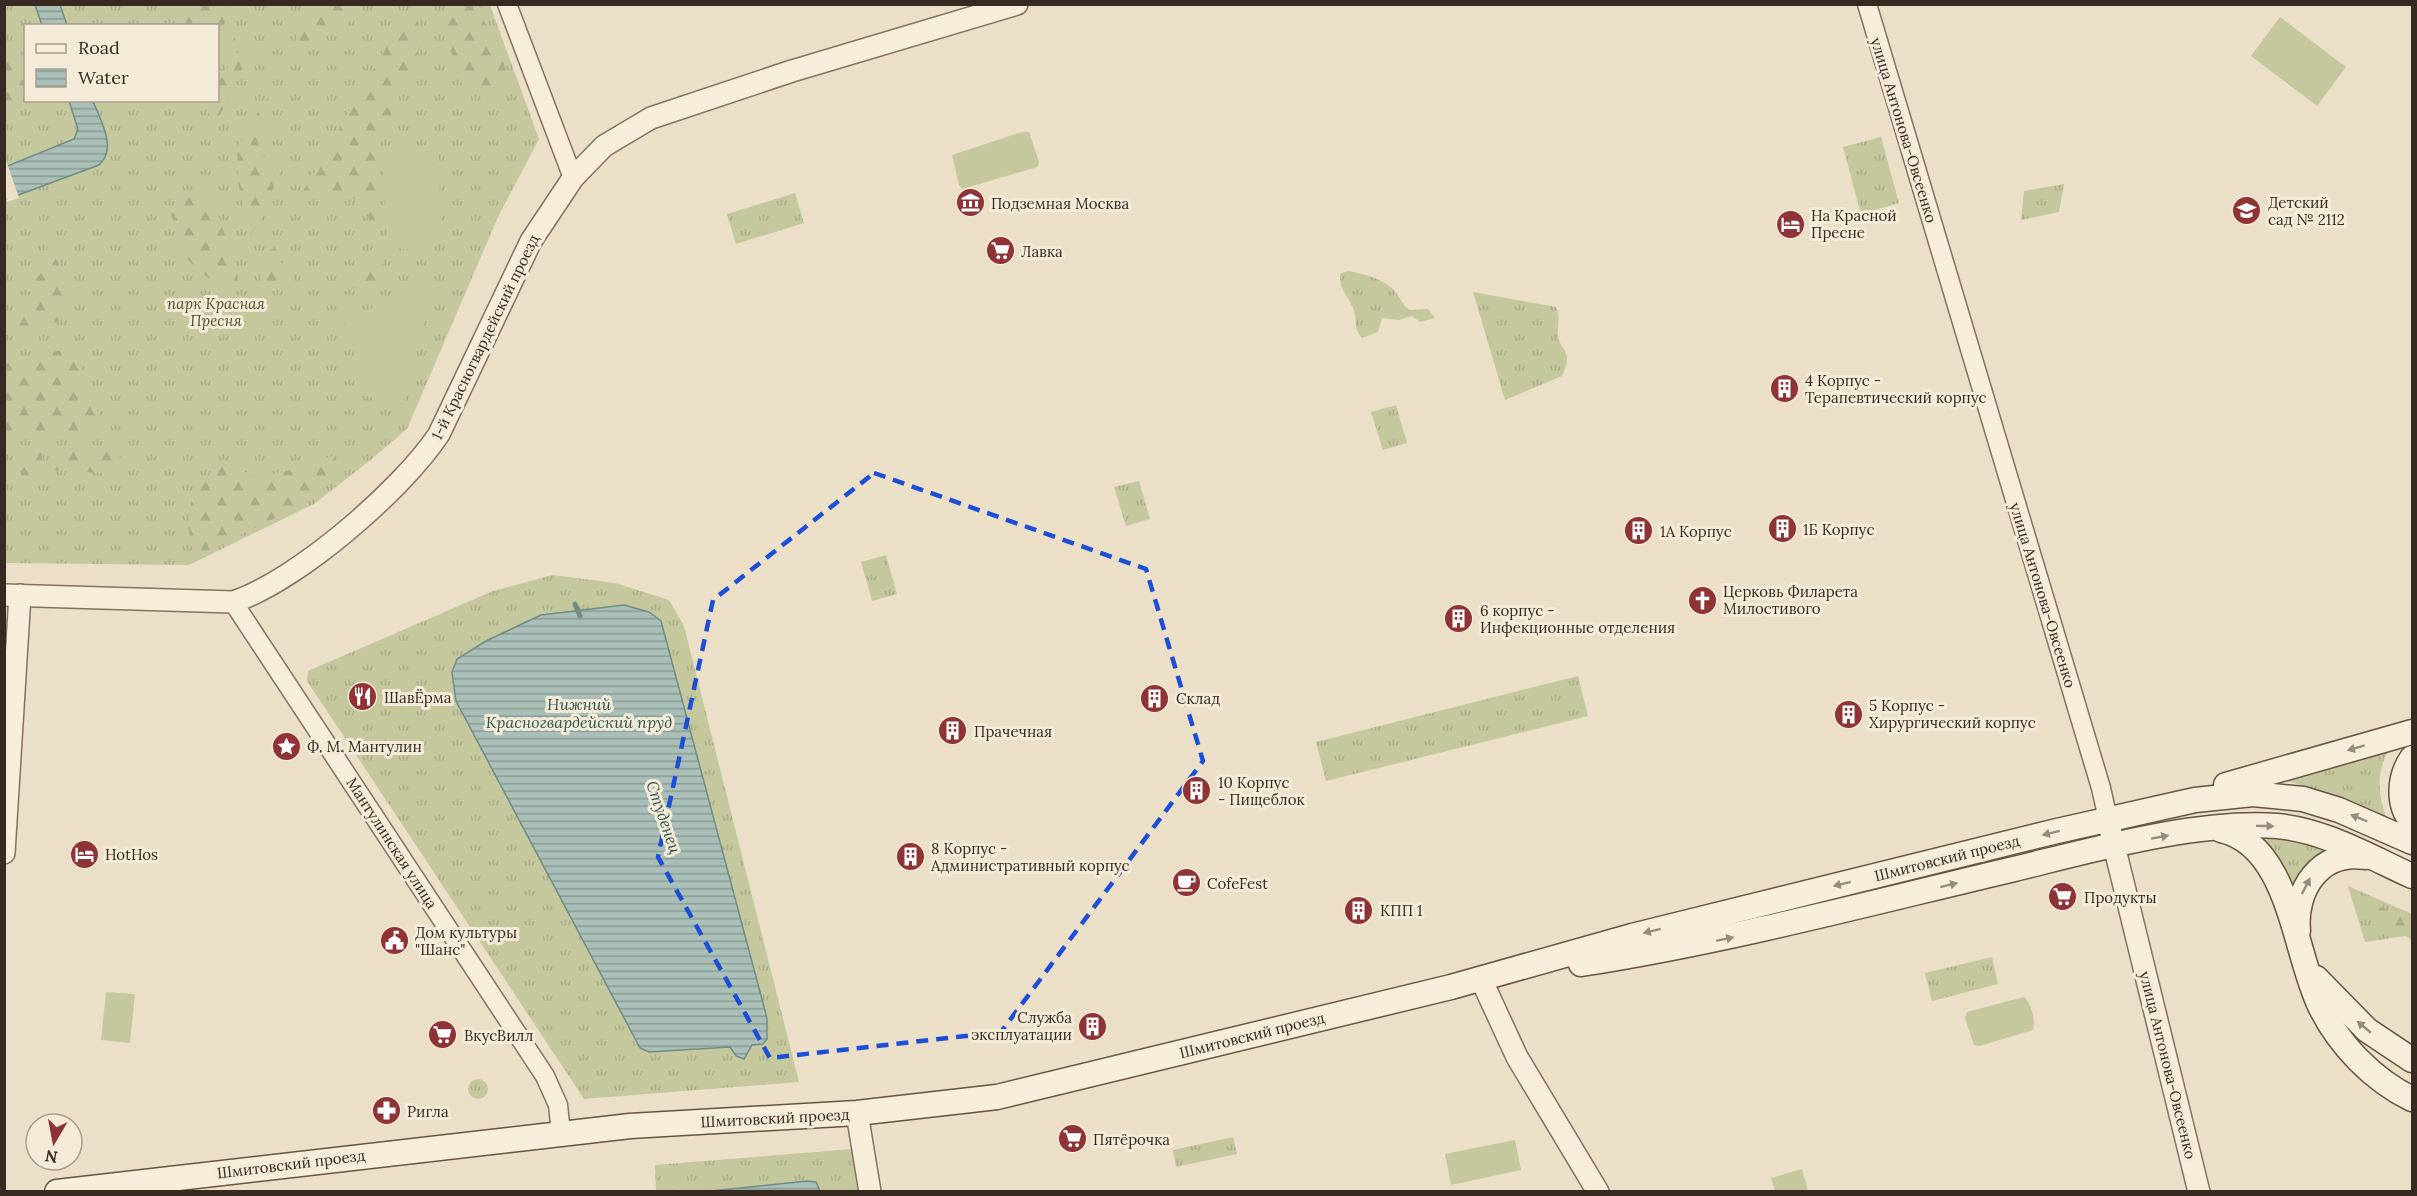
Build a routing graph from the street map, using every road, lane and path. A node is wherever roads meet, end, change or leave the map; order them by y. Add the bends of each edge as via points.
1 (507, 4) edge
2 (1017, 4) edge
3 (1867, 4) edge
4 (573, 178) junction
5 (12, 595) edge
6 (233, 602) junction
7 (2412, 732) edge
8 (2412, 758) edge
9 (2108, 819) junction
10 (2412, 822) edge
11 (2207, 829) junction
12 (2412, 842) edge
13 (2114, 845) junction
14 (4, 853) edge
15 (2372, 858) junction
16 (2412, 876) edge
17 (2301, 949) junction
18 (1481, 979) junction
19 (2412, 1060) edge
20 (2412, 1099) edge
21 (857, 1113) junction
22 (561, 1133) junction
23 (57, 1191) edge
24 (870, 1191) edge
25 (1598, 1191) edge
26 (2199, 1191) edge

1 - 4 street
2 - 4 street, 1-й Красногвардейский проезд via 651,118 604,146
3 - 9 street, улица Антонова-Овсеенко
4 - 6 street, 1-й Красногвардейский проезд via 531,241 439,434 423,458 403,481 282,579
5 - 6 street
5 - 14 street
6 - 22 street, Мантулинская улица via 545,1076 558,1105
7 -> 9 main road
8 - 10 main road via 2401,790 2404,809
12 -> 9 main road, Шмитовский проезд via 2325,805 2279,795 2220,796
9 - 13 street, улица Антонова-Овсеенко
9 -> 18 main road, Шмитовский проезд via 1632,936
13 -> 11 main road, Шмитовский проезд
11 -> 15 main road, Шмитовский проезд via 2286,827
11 - 17 main road via 2237,834 2259,852 2274,875
18 -> 13 main road, Шмитовский проезд via 1729,938
13 - 26 street, улица Антонова-Овсеенко
15 - 16 main road, Шмитовский проезд
17 -> 15 main road via 2297,925 2307,881 2323,865 2341,858
19 -> 17 main road via 2347,1012 2315,977
17 - 20 main road via 2320,1005 2336,1032 2374,1074
18 - 21 main road, Шмитовский проезд via 997,1097
18 - 25 street via 1517,1057
21 - 22 main road, Шмитовский проезд
21 - 24 street
22 - 23 main road, Шмитовский проезд

